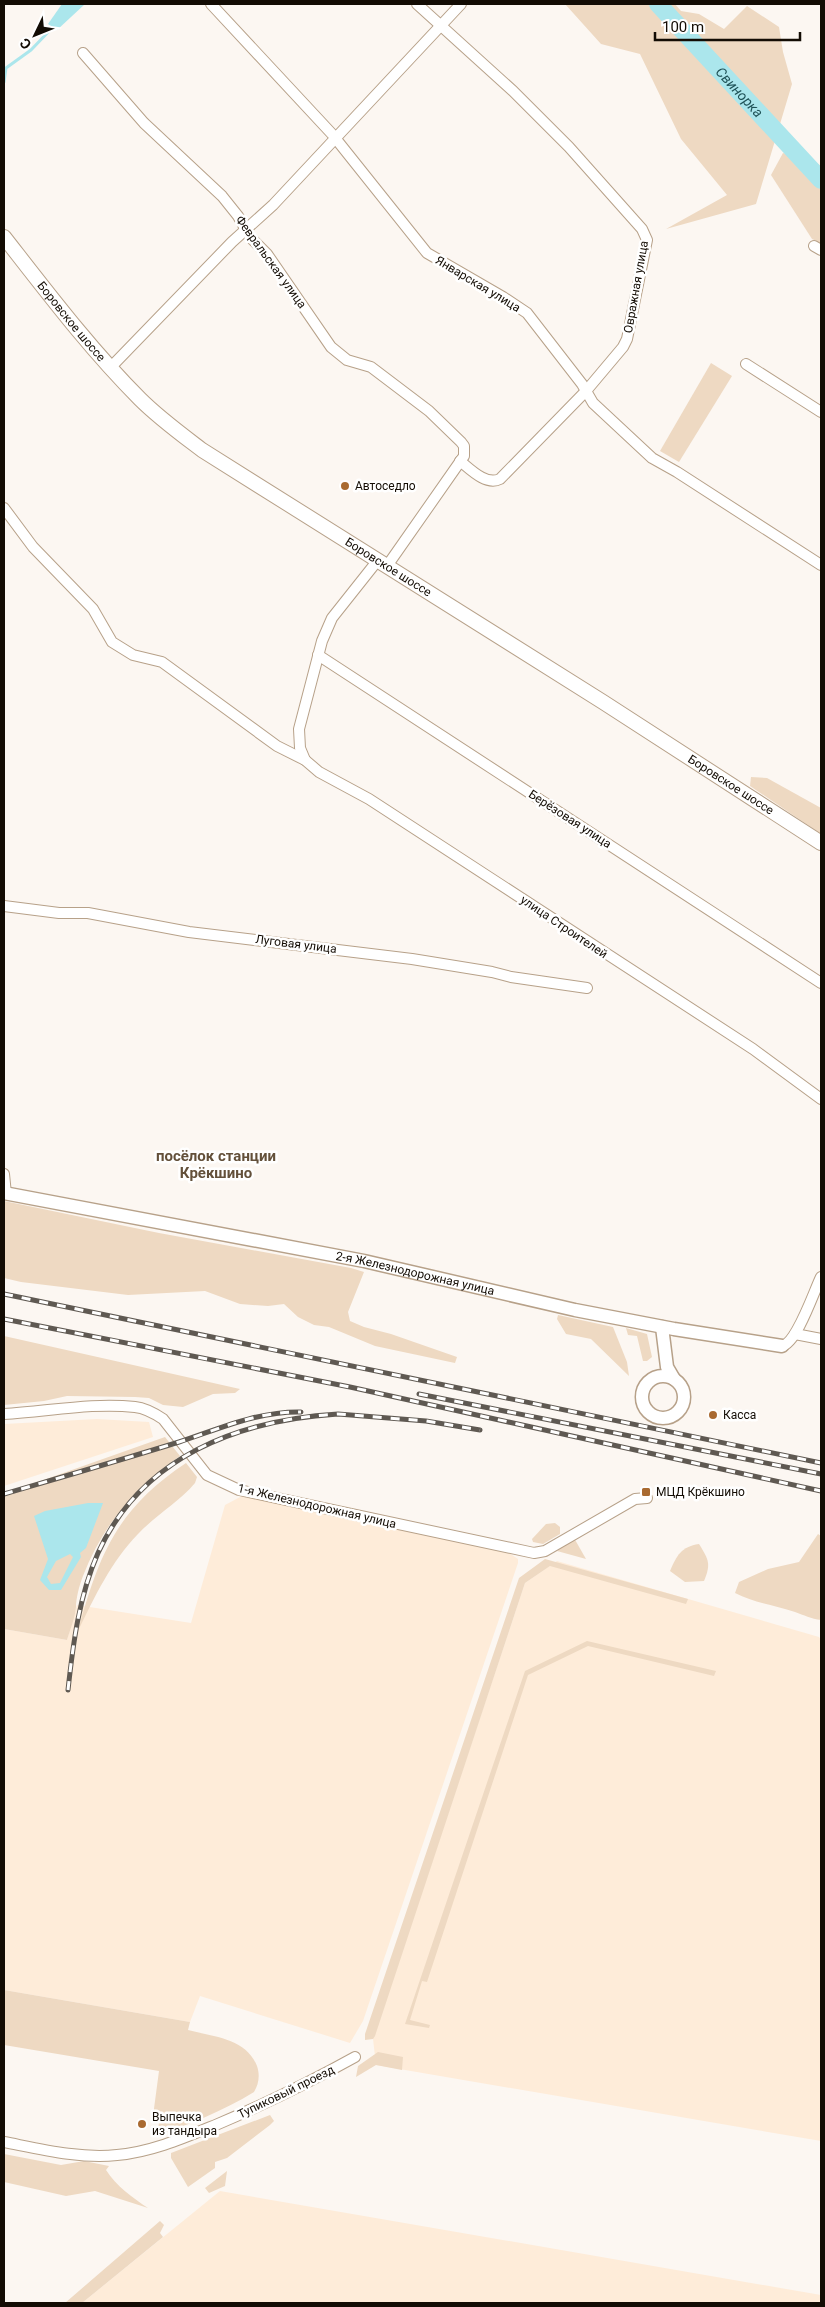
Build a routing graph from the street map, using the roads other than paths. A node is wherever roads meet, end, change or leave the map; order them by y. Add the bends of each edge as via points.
1 (211, 4) edge
2 (417, 4) edge
3 (461, 4) edge
4 (441, 26) junction
5 (83, 53) dead end
6 (335, 138) junction
7 (245, 231) junction
8 (4, 237) edge
9 (746, 364) dead end
10 (110, 368) junction
11 (586, 392) junction
12 (821, 412) edge
13 (462, 459) junction
14 (4, 508) edge
15 (383, 563) junction
16 (821, 565) edge
17 (318, 655) junction
18 (304, 760) junction
19 (821, 843) edge
20 (4, 906) edge
21 (821, 983) edge
22 (587, 988) dead end
23 (821, 1100) edge
24 (4, 1174) edge
25 (5, 1194) edge
26 (821, 1276) edge
27 (662, 1327) junction
28 (795, 1334) junction
29 (821, 1340) edge
30 (782, 1346) joint
31 (664, 1372) junction
32 (4, 1414) edge
33 (647, 1498) dead end
34 (355, 2057) dead end
35 (4, 2142) edge

1 - 6 street, Январская улица
2 - 4 street, Овражная улица
3 - 4 street
4 - 6 street
4 - 11 street, Овражная улица via 562,140 645,234 646,250 627,339
5 - 7 street, Февральская улица via 144,123 222,196
6 - 7 street
6 - 11 street, Январская улица via 427,253 527,313
7 - 10 street
7 - 13 street, Февральская улица via 266,254 331,347 347,360 371,367 429,411 464,446
8 - 10 main road, Боровское шоссе
9 - 12 street
10 - 15 main road, Боровское шоссе via 150,408 202,450
11 - 13 street, Овражная улица via 500,479 483,478
11 - 16 street, Январская улица via 593,403 659,464 678,472
13 - 15 street
14 - 18 street, улица Строителей via 33,546 93,609 112,642 133,655 162,662 277,746
15 - 17 street via 332,618
15 - 19 main road, Боровское шоссе
17 - 18 street via 299,729
17 - 21 street, Берёзовая улица
18 - 23 street, улица Строителей via 753,1049
20 - 22 street, Луговая улица via 88,913 189,932 412,960
24 - 25 street
25 - 27 street, 2-я Железнодорожная улица via 355,1259
26 - 28 street
27 - 30 street, 2-я Железнодорожная улица
27 - 31 street
28 - 29 street
28 - 30 street, 2-я Железнодорожная улица
31 - 31 street via 648,1382 642,1393 647,1412 658,1418 672,1417 683,1404 684,1393
32 - 33 street, 1-я Железнодорожная улица via 136,1407 165,1421 207,1475 239,1490 534,1553 545,1551 625,1504
34 - 35 street, Тупиковый проезд via 273,2100 182,2139 131,2154 86,2155

